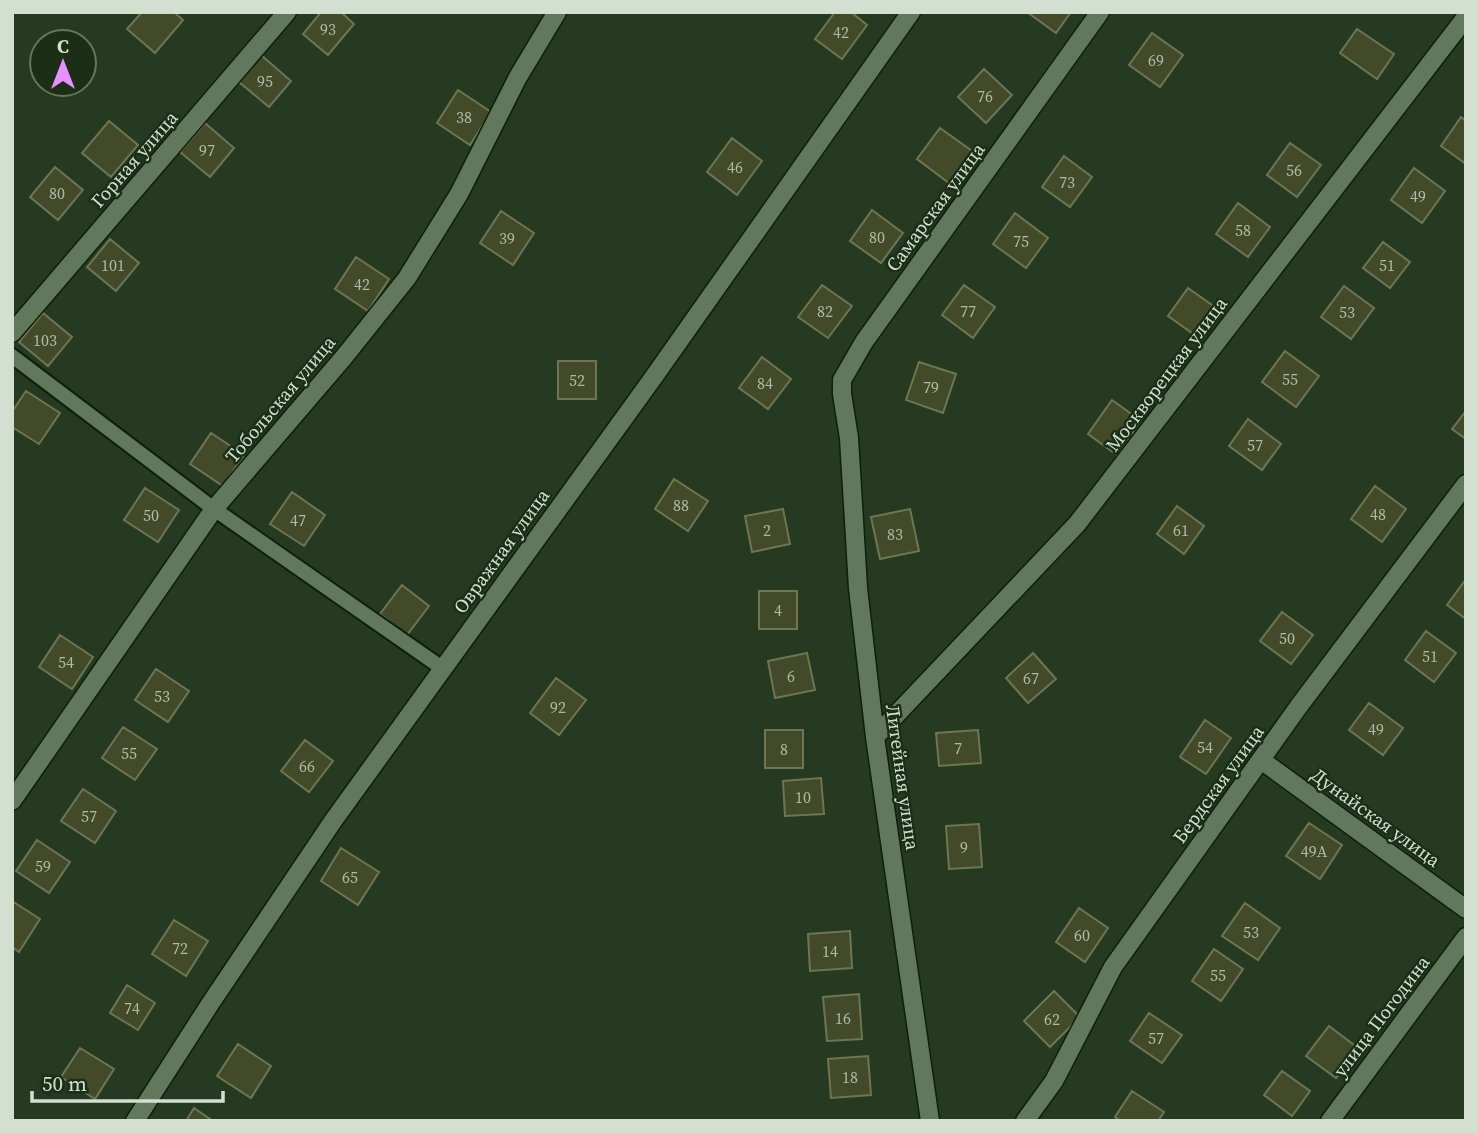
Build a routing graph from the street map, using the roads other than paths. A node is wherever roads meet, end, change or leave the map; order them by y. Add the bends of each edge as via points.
1 (287, 12) edge
2 (557, 12) edge
3 (911, 12) edge
4 (1100, 12) edge
5 (1466, 16) edge
6 (12, 333) edge
7 (12, 356) edge
8 (849, 438) joint
9 (1466, 484) edge
10 (214, 509) junction
11 (442, 668) junction
12 (876, 737) junction
13 (1261, 760) junction
14 (12, 800) edge
15 (1466, 909) edge
16 (1466, 937) edge
17 (135, 1121) edge
18 (930, 1121) edge
19 (1025, 1121) edge
20 (1330, 1121) edge

1 - 6 street, Горная улица
2 - 10 street, Тобольская улица via 518,77 459,194 407,278
3 - 11 street, Овражная улица via 653,379
4 - 8 street, Самарская улица via 864,342 842,380
5 - 12 street, Москворецкая улица via 1077,524
7 - 10 lane
8 - 12 street, Литейная улица via 858,588
9 - 13 street, Бердская улица
10 - 11 lane
10 - 14 street, Тобольская улица
11 - 17 street, Овражная улица via 333,821
12 - 18 street, Литейная улица
13 - 15 street, Дунайская улица
13 - 19 street, Бердская улица via 1112,967 1054,1081
16 - 20 street, улица Погодина

